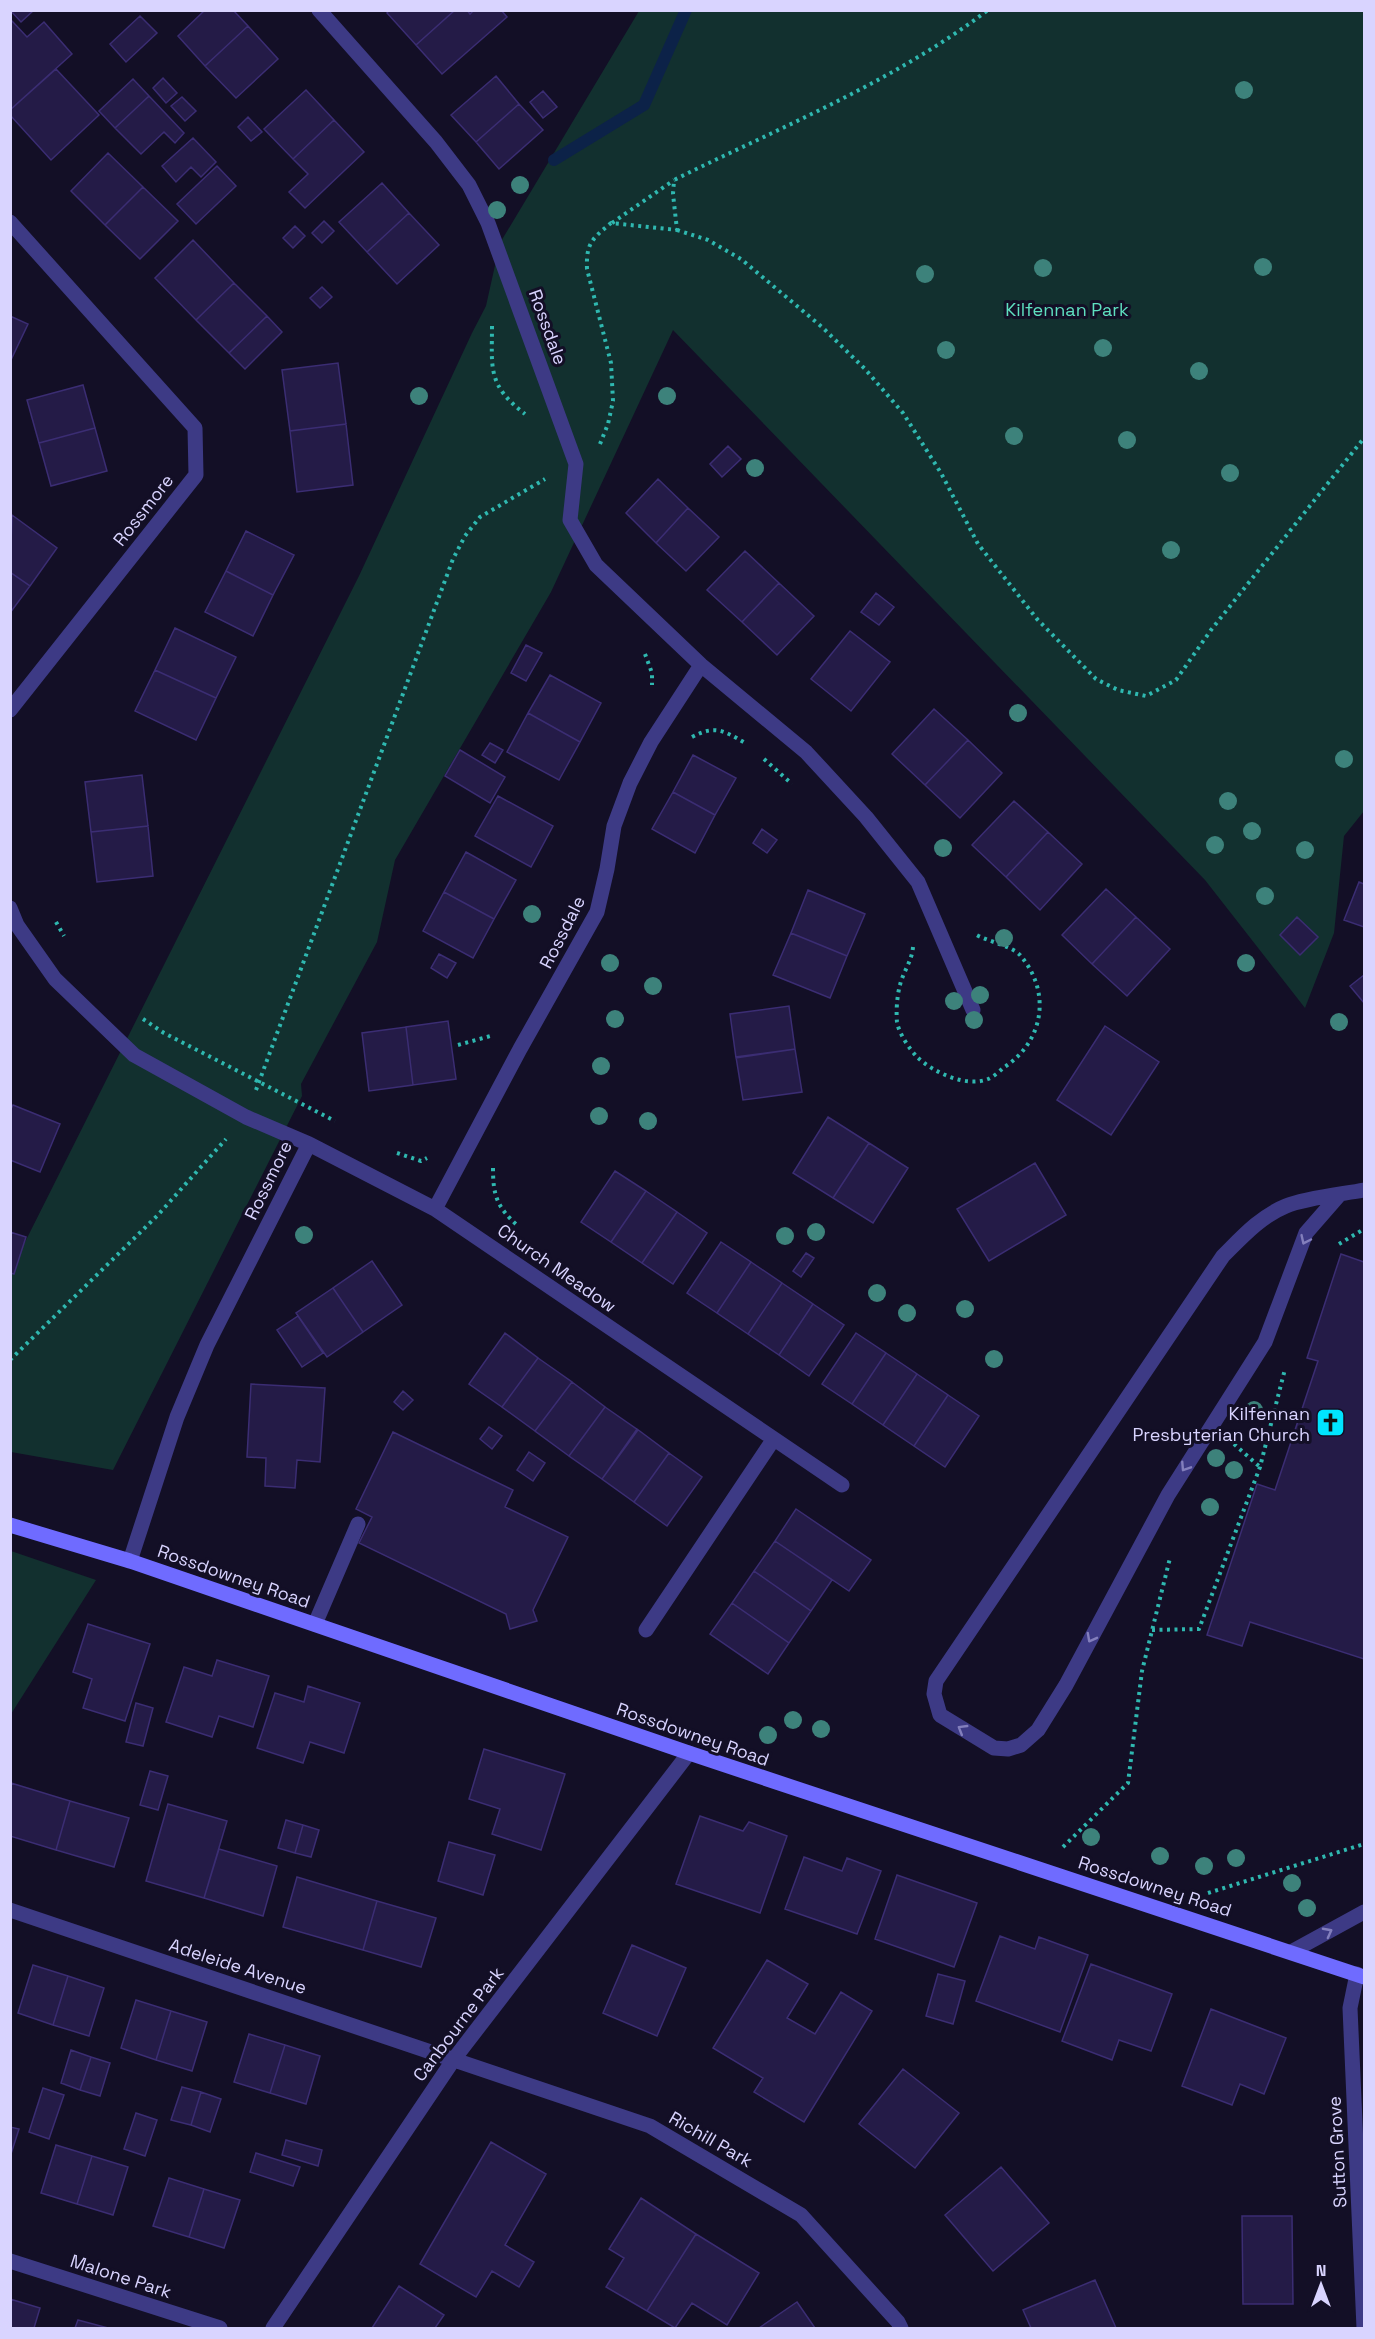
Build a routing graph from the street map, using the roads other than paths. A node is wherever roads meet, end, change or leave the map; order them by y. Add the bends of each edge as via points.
1 (319, 10) edge
2 (10, 222) edge
3 (701, 665) junction
4 (10, 710) edge
5 (10, 908) edge
6 (973, 1010) dead end
7 (309, 1144) junction
8 (1365, 1190) edge
9 (1340, 1194) junction
10 (435, 1209) junction
11 (773, 1440) junction
12 (842, 1485) dead end
13 (358, 1524) dead end
14 (10, 1525) edge
15 (130, 1561) junction
16 (315, 1624) junction
17 (646, 1630) dead end
18 (689, 1753) junction
19 (10, 1910) edge
20 (1365, 1912) edge
21 (1291, 1952) junction
22 (1361, 1976) edge
23 (453, 2059) junction
24 (10, 2261) edge
25 (220, 2328) edge
26 (273, 2328) edge
27 (901, 2328) edge
28 (1364, 2328) edge

1 - 3 street, Rossdale via 469,185 488,223 576,464 570,520 596,565
2 - 4 street, Rossmore via 195,428 195,476
3 - 6 street, Rossdale via 806,752 866,817 918,882
3 - 10 street, Rossdale via 651,742 630,783 614,826 597,912
5 - 7 street, Rossmore via 17,925 55,980 134,1055 246,1117
7 - 10 street, Church Meadow
7 - 15 street, Rossmore via 207,1345 177,1417
8 - 9 street
9 -> 9 street via 1306,1233 1265,1342 1168,1495 1038,1730 1021,1745 994,1748 940,1715 934,1694 936,1681 1223,1256 1253,1226 1286,1206
10 - 11 street, Church Meadow
11 - 12 street, Church Meadow
11 - 17 street
13 - 16 street
14 - 15 main road, Rossdowney Road
15 - 16 main road, Rossdowney Road
16 - 18 main road, Rossdowney Road
18 - 21 main road, Rossdowney Road
18 - 23 street, Canbourne Park
19 - 23 street, Adeleide Avenue
21 -> 20 street
21 - 22 main road, Rossdowney Road
22 - 28 street, Sutton Grove via 1350,2008
23 - 26 street, Canbourne Park
23 - 27 street, Richill Park via 650,2126 801,2215
24 - 25 street, Malone Park

